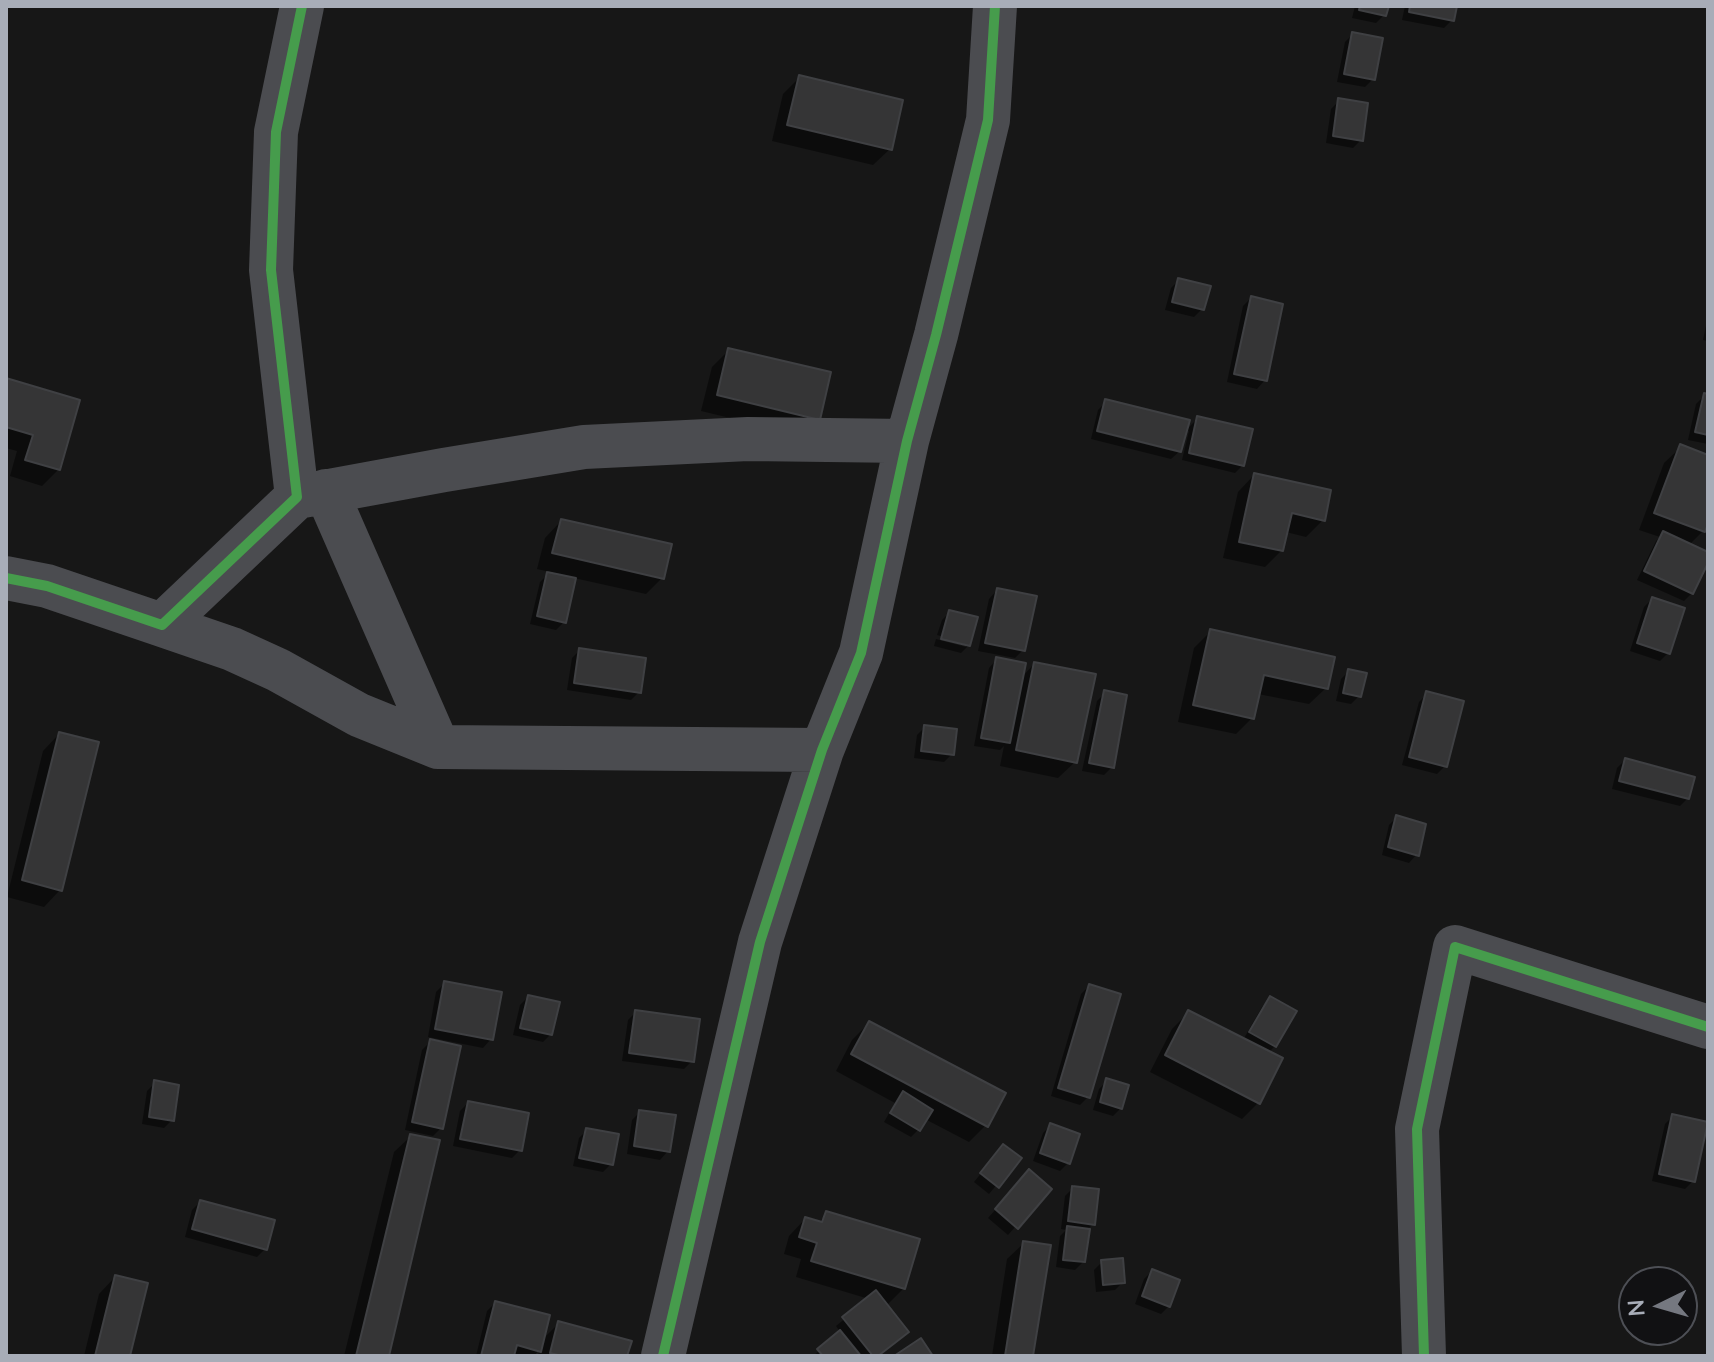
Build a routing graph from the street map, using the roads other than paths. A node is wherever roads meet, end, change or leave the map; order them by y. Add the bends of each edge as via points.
1 (302, 6) edge
2 (995, 6) edge
3 (907, 441) junction
4 (312, 494) junction
5 (6, 578) edge
6 (162, 625) junction
7 (438, 747) junction
8 (822, 750) junction
9 (1708, 1027) edge
10 (663, 1356) edge
11 (1424, 1356) edge

1 - 4 street via 276,132 271,270
2 - 3 street via 988,120
3 - 4 street via 748,439 584,447
3 - 8 street via 861,653
4 - 6 street
4 - 7 street
5 - 6 street via 47,586
6 - 7 street via 232,649 359,715
7 - 8 street
8 - 10 street via 760,942
9 - 11 street via 1455,947 1417,1129

